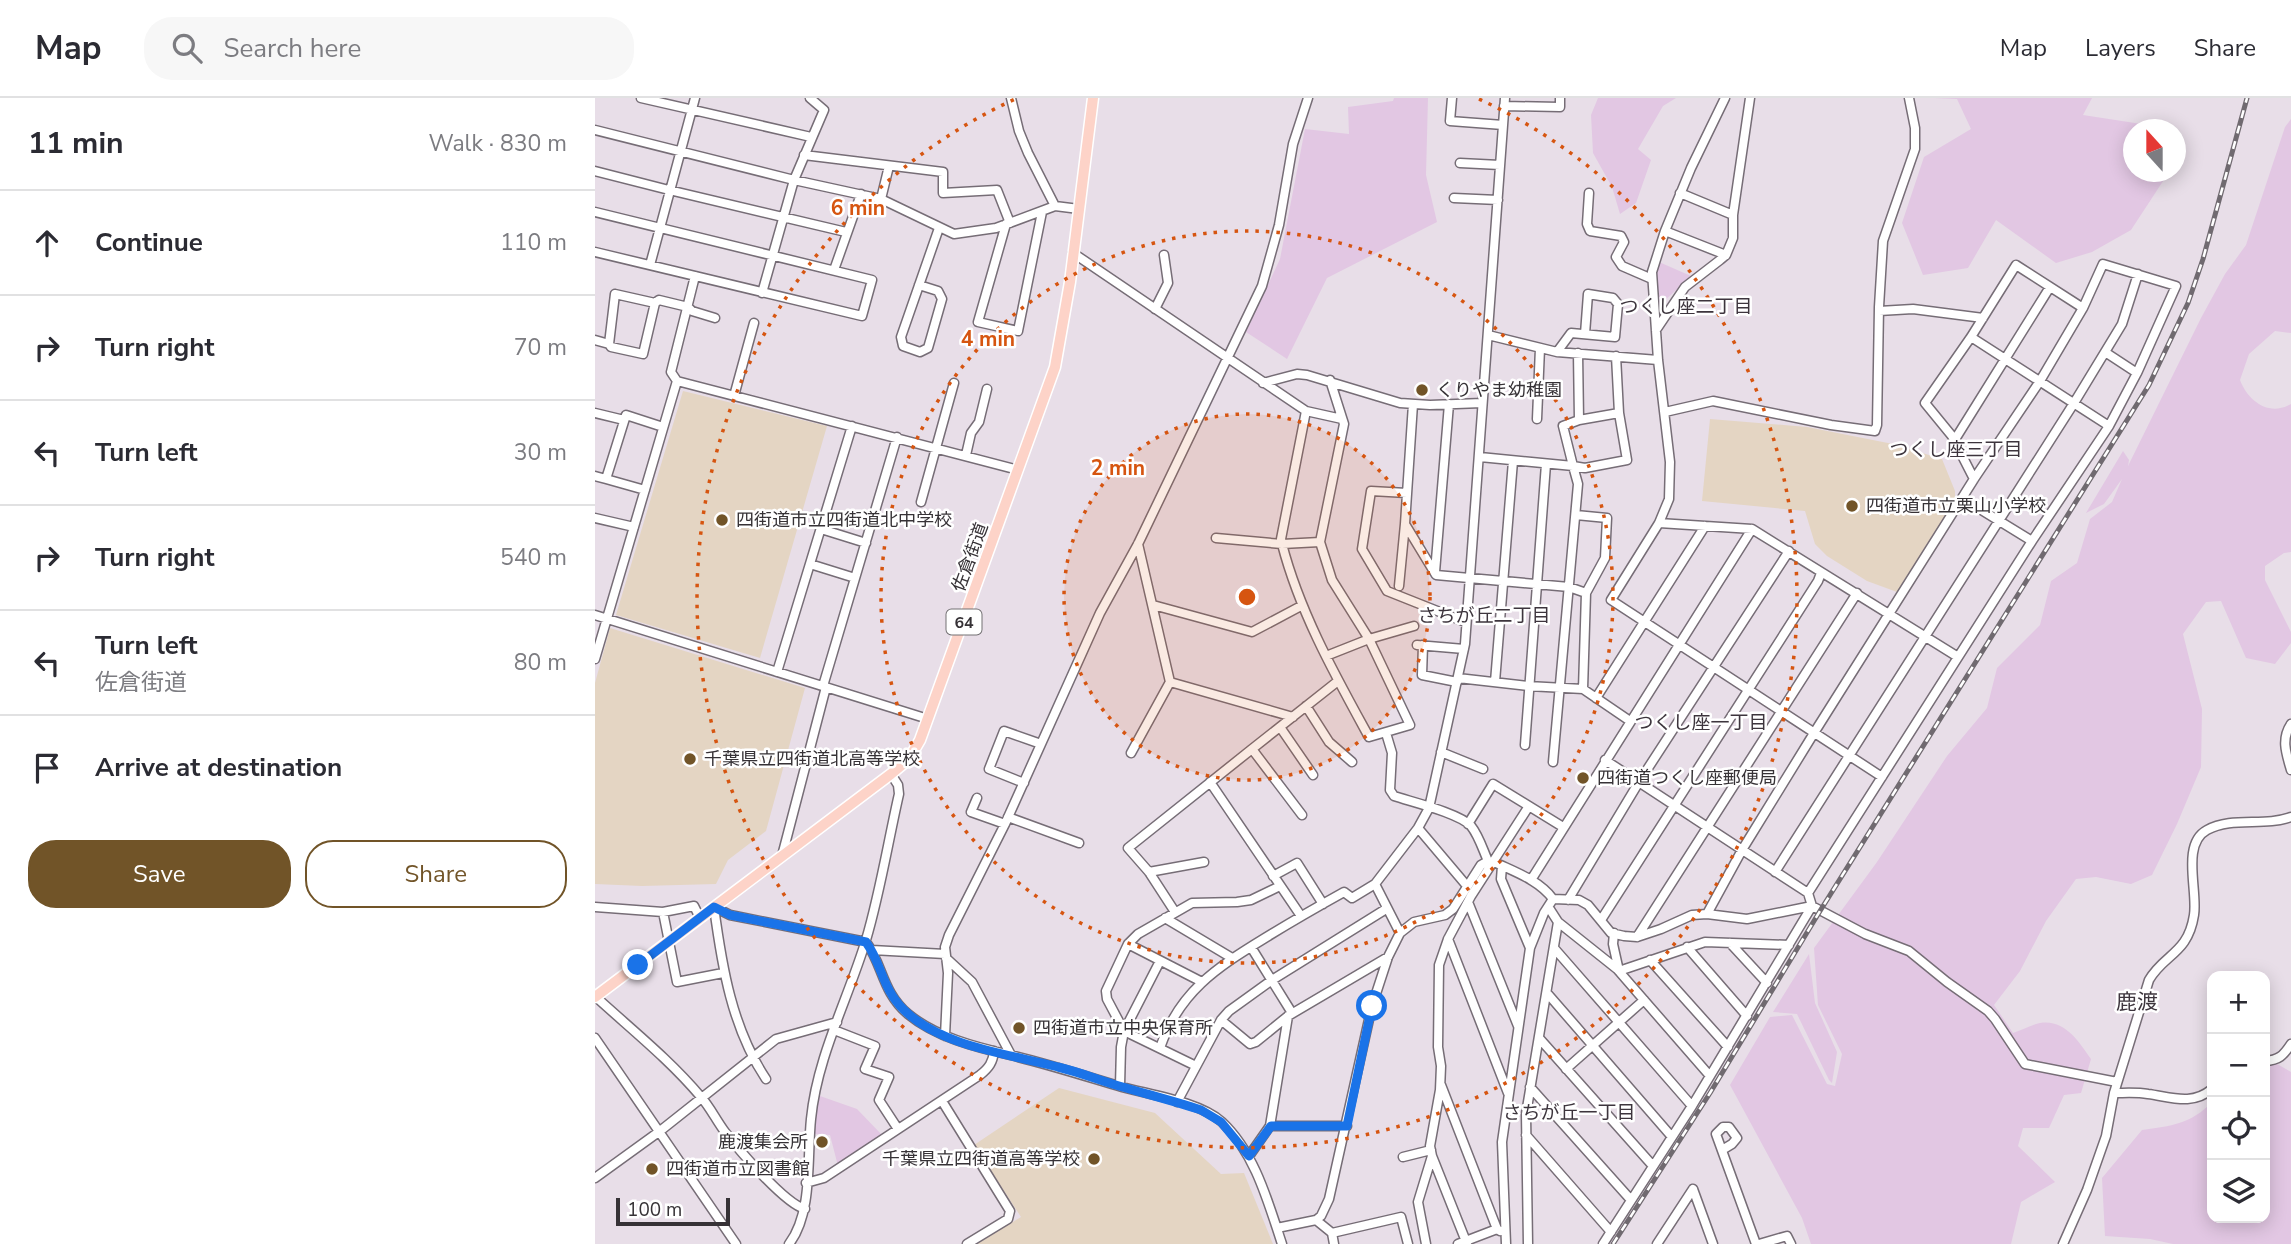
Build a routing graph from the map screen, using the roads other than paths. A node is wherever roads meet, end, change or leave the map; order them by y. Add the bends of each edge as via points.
1 (641, 98) edge
2 (695, 98) edge
3 (810, 98) edge
4 (1011, 98) edge
5 (1093, 98) edge
6 (1308, 98) edge
7 (1452, 98) edge
8 (1560, 98) edge
9 (1725, 98) edge
10 (1750, 98) edge
11 (1909, 98) edge
12 (1504, 102) edge
13 (692, 109) junction
14 (1503, 125) junction
15 (595, 130) edge
16 (811, 137) junction
17 (680, 151) junction
18 (804, 155) junction
19 (1459, 163) dead end
20 (1500, 165) junction
21 (889, 166) junction
22 (595, 171) edge
23 (794, 180) junction
24 (669, 190) junction
25 (1589, 193) dead end
26 (1681, 193) junction
27 (861, 194) junction
28 (1454, 198) dead end
29 (881, 199) junction
30 (1498, 200) junction
31 (1055, 206) junction
32 (1079, 209) junction
33 (595, 212) edge
34 (1042, 212) junction
35 (1733, 215) junction
36 (782, 217) junction
37 (1008, 224) junction
38 (659, 228) junction
39 (939, 228) junction
40 (1665, 231) junction
41 (846, 232) junction
42 (595, 252) edge
43 (1073, 253) junction
44 (1726, 254) junction
45 (773, 255) junction
46 (1164, 255) dead end
47 (650, 265) junction
48 (834, 270) junction
49 (2138, 274) junction
50 (695, 276) junction
51 (1652, 279) junction
52 (919, 285) junction
53 (2050, 287) junction
54 (762, 293) junction
55 (655, 303) junction
56 (688, 307) junction
57 (2083, 307) junction
58 (1155, 309) junction
59 (1879, 311) junction
60 (715, 318) dead end
61 (1983, 318) junction
62 (754, 323) dead end
63 (1656, 330) junction
64 (1585, 334) junction
65 (1488, 335) junction
66 (1971, 337) junction
67 (595, 340) edge
68 (609, 344) junction
69 (1539, 348) junction
70 (1556, 352) junction
71 (2105, 352) junction
72 (1578, 353) junction
73 (1616, 356) junction
74 (1229, 358) junction
75 (2005, 359) junction
76 (1658, 360) junction
77 (2137, 373) junction
78 (1330, 380) junction
79 (677, 381) junction
80 (2040, 381) junction
81 (954, 383) dead end
82 (1263, 383) junction
83 (987, 389) dead end
84 (734, 396) junction
85 (1482, 403) junction
86 (2074, 403) junction
87 (1413, 404) junction
88 (1449, 404) junction
89 (1306, 411) junction
90 (1665, 412) junction
91 (595, 413) edge
92 (1619, 413) junction
93 (1342, 419) junction
94 (1537, 419) dead end
95 (624, 420) junction
96 (1579, 420) junction
97 (852, 426) junction
98 (2109, 426) junction
99 (663, 427) junction
100 (897, 437) junction
101 (1954, 441) junction
102 (936, 447) junction
103 (966, 455) junction
104 (1479, 457) junction
105 (1513, 461) junction
106 (1546, 464) junction
107 (1573, 466) junction
108 (1018, 470) junction
109 (595, 476) edge
110 (606, 479) junction
111 (1974, 479) junction
112 (645, 490) junction
113 (1407, 493) junction
114 (1962, 498) junction
115 (921, 502) dead end
116 (1576, 515) junction
117 (595, 518) edge
118 (2000, 521) junction
119 (1659, 523) junction
120 (1405, 524) junction
121 (1705, 526) junction
122 (634, 527) junction
123 (821, 529) junction
124 (1752, 529) junction
125 (1216, 538) dead end
126 (2032, 541) junction
127 (866, 542) junction
128 (1320, 542) junction
129 (1138, 544) junction
130 (1282, 544) junction
131 (1789, 551) junction
132 (810, 565) junction
133 (1821, 573) junction
134 (1435, 574) junction
135 (855, 578) junction
136 (1469, 578) junction
137 (1503, 582) junction
138 (1536, 584) junction
139 (1399, 586) dead end
140 (1569, 587) junction
141 (1586, 593) junction
142 (1857, 593) junction
143 (1153, 605) junction
144 (1301, 606) junction
145 (1890, 613) junction
146 (595, 615) edge
147 (607, 620) junction
148 (1465, 622) junction
149 (1644, 622) junction
150 (1414, 626) dead end
151 (1926, 636) junction
152 (1369, 639) junction
153 (1679, 645) junction
154 (1464, 649) junction
155 (1326, 656) junction
156 (1958, 657) junction
157 (595, 659) edge
158 (1713, 667) junction
159 (777, 672) junction
160 (1458, 680) junction
161 (1338, 681) junction
162 (1170, 682) junction
163 (1496, 682) junction
164 (1528, 686) junction
165 (824, 687) junction
166 (1558, 688) junction
167 (1583, 689) junction
168 (1747, 689) junction
169 (1596, 698) junction
170 (1306, 706) junction
171 (1781, 711) junction
172 (1293, 716) junction
173 (928, 719) junction
174 (1630, 721) junction
175 (2291, 724) edge
176 (1280, 727) junction
177 (1386, 733) junction
178 (1814, 733) junction
179 (1041, 744) junction
180 (1525, 745) dead end
181 (1252, 750) junction
182 (1441, 752) junction
183 (1131, 753) dead end
184 (1849, 755) junction
185 (1605, 760) junction
186 (1352, 762) dead end
187 (1553, 762) dead end
188 (1483, 769) dead end
189 (2291, 770) edge
190 (891, 774) junction
191 (1313, 775) dead end
192 (1882, 777) junction
193 (1210, 782) junction
194 (1639, 782) junction
195 (1024, 783) junction
196 (977, 798) dead end
197 (1674, 805) junction
198 (1529, 806) junction
199 (1429, 808) junction
200 (1302, 815) dead end
201 (2291, 817) edge
202 (1007, 821) junction
203 (1468, 824) junction
204 (1563, 827) junction
205 (1418, 828) junction
206 (1708, 828) junction
207 (1079, 843) dead end
208 (1742, 850) junction
209 (782, 856) junction
210 (1204, 862) dead end
211 (1494, 863) junction
212 (1149, 872) junction
213 (1775, 872) junction
214 (1273, 876) junction
215 (1531, 880) junction
216 (1375, 884) junction
217 (1280, 886) junction
218 (1467, 886) junction
219 (1808, 893) junction
220 (1568, 900) junction
221 (1468, 902) junction
222 (1322, 904) junction
223 (1551, 904) junction
224 (1812, 906) junction
225 (595, 907) edge
226 (714, 907) junction
227 (1386, 909) junction
228 (663, 912) junction
229 (1175, 912) junction
230 (1707, 914) junction
231 (1301, 916) junction
232 (699, 918) junction
233 (1165, 918) junction
234 (1601, 920) junction
235 (1558, 922) junction
236 (1400, 933) junction
237 (1614, 933) junction
238 (1637, 936) junction
239 (1448, 939) junction
240 (668, 942) junction
241 (866, 942) junction
242 (1730, 943) junction
243 (1128, 944) junction
244 (1789, 945) junction
245 (1251, 947) junction
246 (1687, 947) junction
247 (1530, 948) junction
248 (1554, 948) junction
249 (872, 950) junction
250 (945, 956) junction
251 (1388, 957) junction
252 (1232, 958) junction
253 (1650, 960) junction
254 (1160, 961) junction
255 (1619, 971) junction
256 (723, 972) junction
257 (1272, 980) junction
258 (1202, 982) junction
259 (1767, 983) junction
260 (1548, 993) junction
261 (595, 997) edge
262 (1644, 1000) junction
263 (1290, 1015) junction
264 (1747, 1016) junction
265 (1221, 1020) junction
266 (1619, 1022) junction
267 (836, 1026) junction
268 (1518, 1027) junction
269 (1124, 1031) junction
270 (945, 1036) junction
271 (595, 1038) edge
272 (1539, 1038) junction
273 (2291, 1044) edge
274 (1592, 1045) junction
275 (1728, 1047) junction
276 (1160, 1048) junction
277 (994, 1051) junction
278 (1011, 1055) junction
279 (751, 1057) junction
280 (2270, 1060) edge
281 (1196, 1066) junction
282 (1566, 1069) junction
283 (1710, 1076) junction
284 (766, 1079) dead end
285 (1440, 1082) junction
286 (2117, 1082) junction
287 (1120, 1086) junction
288 (1530, 1087) junction
289 (2114, 1093) junction
290 (2207, 1093) edge
291 (1509, 1094) junction
292 (701, 1097) junction
293 (942, 1101) junction
294 (1177, 1102) junction
295 (1692, 1106) junction
296 (1271, 1126) junction
297 (1347, 1126) junction
298 (898, 1129) junction
299 (660, 1131) junction
300 (1526, 1135) junction
301 (1672, 1137) junction
302 (1722, 1150) dead end
303 (1431, 1153) junction
304 (1249, 1156) junction
305 (1403, 1157) dead end
306 (1653, 1166) junction
307 (595, 1178) edge
308 (806, 1183) junction
309 (1631, 1200) junction
310 (805, 1209) junction
311 (1316, 1220) junction
312 (1277, 1228) junction
313 (1497, 1229) junction
314 (1611, 1232) junction
315 (1332, 1233) junction
316 (1506, 1240) edge
317 (1463, 1243) edge
318 (1530, 1243) edge
319 (736, 1244) edge
320 (789, 1244) edge
321 (967, 1244) edge
322 (1282, 1244) edge
323 (1334, 1244) edge
324 (1408, 1244) edge
325 (1426, 1244) edge
326 (1603, 1244) edge
327 (1657, 1244) edge
328 (1713, 1244) edge
329 (1758, 1244) edge
330 (1791, 1244) edge
331 (2063, 1244) edge

1 - 13 street
2 - 13 street
3 - 16 street via 824,110
4 - 31 street via 1023,142
5 - 32 main road, 佐倉街道 / 64
6 - 74 street via 1291,154 1272,258
7 - 14 street via 1450,121
8 - 12 street via 1560,107
9 - 26 street
10 - 35 street
11 - 59 street via 1915,149 1884,240
12 - 14 street
13 - 16 street
13 - 17 street
14 - 20 street
15 - 17 street
16 - 18 street
17 - 23 street
17 - 24 street
18 - 21 street
18 - 23 street
19 - 20 street
20 - 30 street
21 - 29 street
21 - 37 street via 943,172 943,192 997,190
22 - 24 street
23 - 27 street
23 - 36 street
24 - 36 street
24 - 38 street
25 - 51 street via 1590,231 1621,236 1616,257 1622,266
26 - 35 street
26 - 40 street
27 - 29 street
27 - 41 street
28 - 30 street
29 - 39 street
30 - 65 street
31 - 32 street
31 - 34 street
32 - 43 main road, 佐倉街道 / 64
33 - 38 street
34 - 37 street
34 - 37 street via 1018,331 978,322
35 - 44 street via 1733,238
36 - 41 street
36 - 45 street
37 - 39 street via 963,234
38 - 45 street
38 - 47 street
39 - 52 street
40 - 44 street
40 - 51 street
41 - 48 street
42 - 47 street
43 - 58 street
43 - 108 main road, 佐倉街道 / 64 via 1055,367
44 - 63 street via 1685,287
45 - 48 street
45 - 54 street
46 - 58 street via 1168,283
47 - 50 street
48 - 54 street via 872,280 862,316
49 - 57 street via 2103,264
49 - 71 street via 2122,324
49 - 77 street via 2176,286
50 - 54 street
50 - 56 street
51 - 63 street
52 - 52 street via 901,337 903,346 920,352 928,348 942,299 938,291
53 - 57 street
53 - 61 street via 2016,265
53 - 75 street
55 - 56 street
55 - 68 street via 643,354
55 - 68 street via 615,294
56 - 60 street
56 - 79 street via 671,372
57 - 80 street
58 - 74 street
59 - 61 street via 1913,309
59 - 90 street via 1875,430 1713,401
61 - 66 street
62 - 84 street
63 - 76 street
64 - 64 street via 1615,337 1618,304 1613,298 1588,295
64 - 70 street via 1571,333
65 - 69 street
65 - 85 street
66 - 75 street
66 - 101 street via 1925,403
67 - 68 street
69 - 70 street
69 - 94 street
70 - 72 street
71 - 77 street
71 - 86 street
72 - 73 street
72 - 96 street
73 - 76 street
73 - 92 street
74 - 82 street
74 - 129 street
75 - 80 street
75 - 101 street
76 - 90 street
77 - 98 street
78 - 82 street via 1297,374
78 - 87 street
78 - 93 street
79 - 84 street
79 - 99 street
80 - 86 street
80 - 111 street
81 - 102 street
82 - 89 street
83 - 103 street
84 - 97 street
85 - 88 street
85 - 104 street
86 - 98 street
86 - 118 street
87 - 88 street
87 - 113 street
88 - 134 street
89 - 93 street
89 - 130 street
90 - 119 street via 1671,481
91 - 95 street
92 - 96 street
92 - 107 street via 1627,460
93 - 128 street
95 - 99 street via 625,415
95 - 110 street
96 - 107 street via 1563,426
97 - 100 street
97 - 123 street
98 - 126 street
99 - 112 street
100 - 102 street
100 - 127 street
101 - 111 street
102 - 103 street
102 - 115 street
103 - 108 street
104 - 105 street
104 - 136 street
105 - 106 street
105 - 137 street
106 - 107 street
106 - 138 street
107 - 116 street via 1578,485
108 - 173 main road, 佐倉街道 / 64
109 - 110 street
110 - 112 street
111 - 114 street
112 - 122 street
113 - 120 street
113 - 148 street via 1371,491 1361,549 1364,556 1387,591
114 - 118 street
114 - 145 street
116 - 140 street
116 - 141 street via 1607,518 1605,558
117 - 122 street
118 - 126 street
118 - 151 street
119 - 121 street
119 - 149 street via 1611,600
120 - 134 street
120 - 139 street
121 - 124 street
121 - 149 street
122 - 147 street
123 - 127 street
123 - 132 street
124 - 131 street
124 - 153 street
125 - 130 street
126 - 156 street
127 - 135 street
128 - 130 street
128 - 152 street via 1332,580
129 - 143 street
129 - 179 street via 1100,613
130 - 144 street
131 - 133 street
131 - 158 street
132 - 135 street
132 - 159 street
133 - 142 street
133 - 168 street
134 - 136 street
135 - 165 street
136 - 137 street
136 - 148 street
137 - 138 street
137 - 163 street
138 - 140 street
138 - 164 street
140 - 141 street
140 - 166 street
141 - 167 street
142 - 145 street
142 - 171 street
143 - 144 street via 1252,632
143 - 162 street
144 - 155 street
145 - 151 street
145 - 178 street
146 - 147 street
147 - 157 street
147 - 159 street
148 - 154 street
149 - 153 street
149 - 169 street
150 - 152 street
151 - 156 street
151 - 184 street
152 - 155 street
152 - 177 street via 1410,725
153 - 158 street
153 - 174 street
154 - 160 street
154 - 160 street via 1420,645 1422,676
155 - 161 street
156 - 192 street
158 - 168 street
158 - 194 street
159 - 165 street
160 - 163 street
160 - 182 street
161 - 170 street
161 - 177 street via 1369,737
162 - 172 street
162 - 183 street
163 - 164 street
164 - 166 street
164 - 180 street
165 - 173 street
165 - 209 street
166 - 167 street
166 - 187 street
167 - 169 street
168 - 171 street
168 - 197 street
169 - 174 street
170 - 172 street
170 - 186 street via 1329,742
171 - 178 street
171 - 206 street
172 - 176 street
173 - 190 main road, 佐倉街道 / 64 via 915,751
174 - 185 street
175 - 189 street via 2284,743
176 - 181 street
176 - 191 street
177 - 199 street via 1394,796
178 - 184 street
178 - 208 street
179 - 195 street
179 - 195 street via 1004,731 989,769
181 - 193 street
181 - 200 street
182 - 188 street
182 - 199 street
184 - 192 street
184 - 213 street
185 - 194 street
185 - 204 street
190 - 209 main road, 佐倉街道 / 64
190 - 241 street via 899,794
192 - 219 street
193 - 212 street via 1128,848
193 - 214 street
194 - 197 street
194 - 220 street
195 - 202 street
196 - 202 street via 971,812
197 - 206 street
197 - 234 street
198 - 203 street via 1493,785
198 - 204 street
198 - 211 street
199 - 203 street
199 - 205 street
201 - 286 street via 2227,823 2207,829 2194,841 2195,902 2190,931 2149,980
202 - 207 street
202 - 250 street via 949,935
203 - 211 street
204 - 215 street
205 - 216 street
205 - 218 street
206 - 208 street
206 - 238 street
208 - 213 street
208 - 230 street
209 - 226 main road, 佐倉街道 / 64
210 - 212 street
211 - 215 street
211 - 218 street via 1481,865
211 - 221 street
211 - 247 street
212 - 229 street
213 - 219 street
214 - 217 street
214 - 222 street via 1297,863
215 - 223 street via 1545,889
216 - 222 street via 1352,898 1344,892
216 - 227 street
217 - 229 street via 1251,900 1192,903
217 - 231 street
218 - 236 street via 1445,915 1414,922
219 - 224 street
220 - 223 street
220 - 234 street via 1588,905
221 - 239 street
221 - 268 street
222 - 231 street
223 - 235 street
223 - 247 street
224 - 230 street via 1748,919
224 - 244 street
224 - 286 street via 1909,951 1988,1011 2025,1064
225 - 228 street
226 - 232 main road, 佐倉街道 / 64
226 - 241 street via 730,915
226 - 256 street
227 - 236 street
227 - 257 street
228 - 232 street via 694,906
228 - 240 street
229 - 233 street
230 - 238 street via 1692,915
231 - 245 street
232 - 240 main road, 佐倉街道 / 64
233 - 243 street
233 - 252 street
234 - 237 street
235 - 248 street
235 - 255 street
236 - 251 street
237 - 238 street
237 - 255 street
239 - 285 street via 1439,965
239 - 291 street
240 - 256 street via 677,982
240 - 261 main road, 佐倉街道 / 64
241 - 249 street
241 - 267 street
242 - 244 street
242 - 246 street
242 - 259 street
243 - 254 street
243 - 269 street via 1106,991
244 - 259 street
245 - 252 street
245 - 257 street
246 - 253 street
246 - 264 street
247 - 268 street
248 - 260 street
248 - 266 street
249 - 250 street
249 - 270 street via 895,1000 915,1019
250 - 270 street
250 - 278 street via 972,982
251 - 263 street
251 - 297 street via 1372,1006
252 - 258 street
253 - 255 street
253 - 275 street
254 - 258 street
254 - 269 street
255 - 262 street
256 - 279 street
257 - 263 street
257 - 265 street
258 - 276 street via 1172,1018
259 - 264 street
260 - 272 street
260 - 274 street
261 - 292 street
262 - 266 street
262 - 283 street
263 - 265 street via 1250,1044
263 - 296 street
264 - 275 street
265 - 281 street
266 - 274 street
266 - 295 street
267 - 279 street via 776,1039
267 - 298 street via 876,1046 865,1069 889,1077 879,1100
267 - 308 street via 811,1115
268 - 291 street
269 - 276 street
269 - 287 street
270 - 277 street
271 - 299 street
272 - 282 street
272 - 288 street
273 - 280 street via 2283,1056
274 - 282 street
274 - 301 street
275 - 283 street
276 - 281 street
277 - 278 street
277 - 293 street via 987,1069
278 - 287 street
279 - 284 street
279 - 292 street
281 - 294 street
282 - 306 street
283 - 295 street
285 - 303 street
285 - 313 street
286 - 289 street
287 - 294 street
288 - 300 street
288 - 309 street
289 - 290 street via 2186,1100
289 - 331 street via 2106,1136
291 - 316 street via 1502,1142
292 - 299 street
292 - 310 street via 744,1154 797,1208
293 - 298 street
293 - 321 street via 1010,1211 1008,1219
294 - 304 street via 1216,1117
295 - 301 street
296 - 297 street
296 - 304 street
297 - 311 street via 1328,1199
298 - 308 street via 824,1178
299 - 307 street
299 - 319 street
300 - 314 street
300 - 318 street
301 - 306 street
302 - 329 street
303 - 305 street
303 - 317 street
303 - 325 street via 1417,1202
304 - 312 street
306 - 309 street
308 - 310 street
309 - 314 street
310 - 320 street
311 - 312 street
311 - 315 street
312 - 322 street
313 - 316 street
313 - 317 street
314 - 326 street
315 - 323 street
315 - 324 street via 1401,1217
327 - 328 street via 1693,1189
329 - 330 street via 1782,1236

